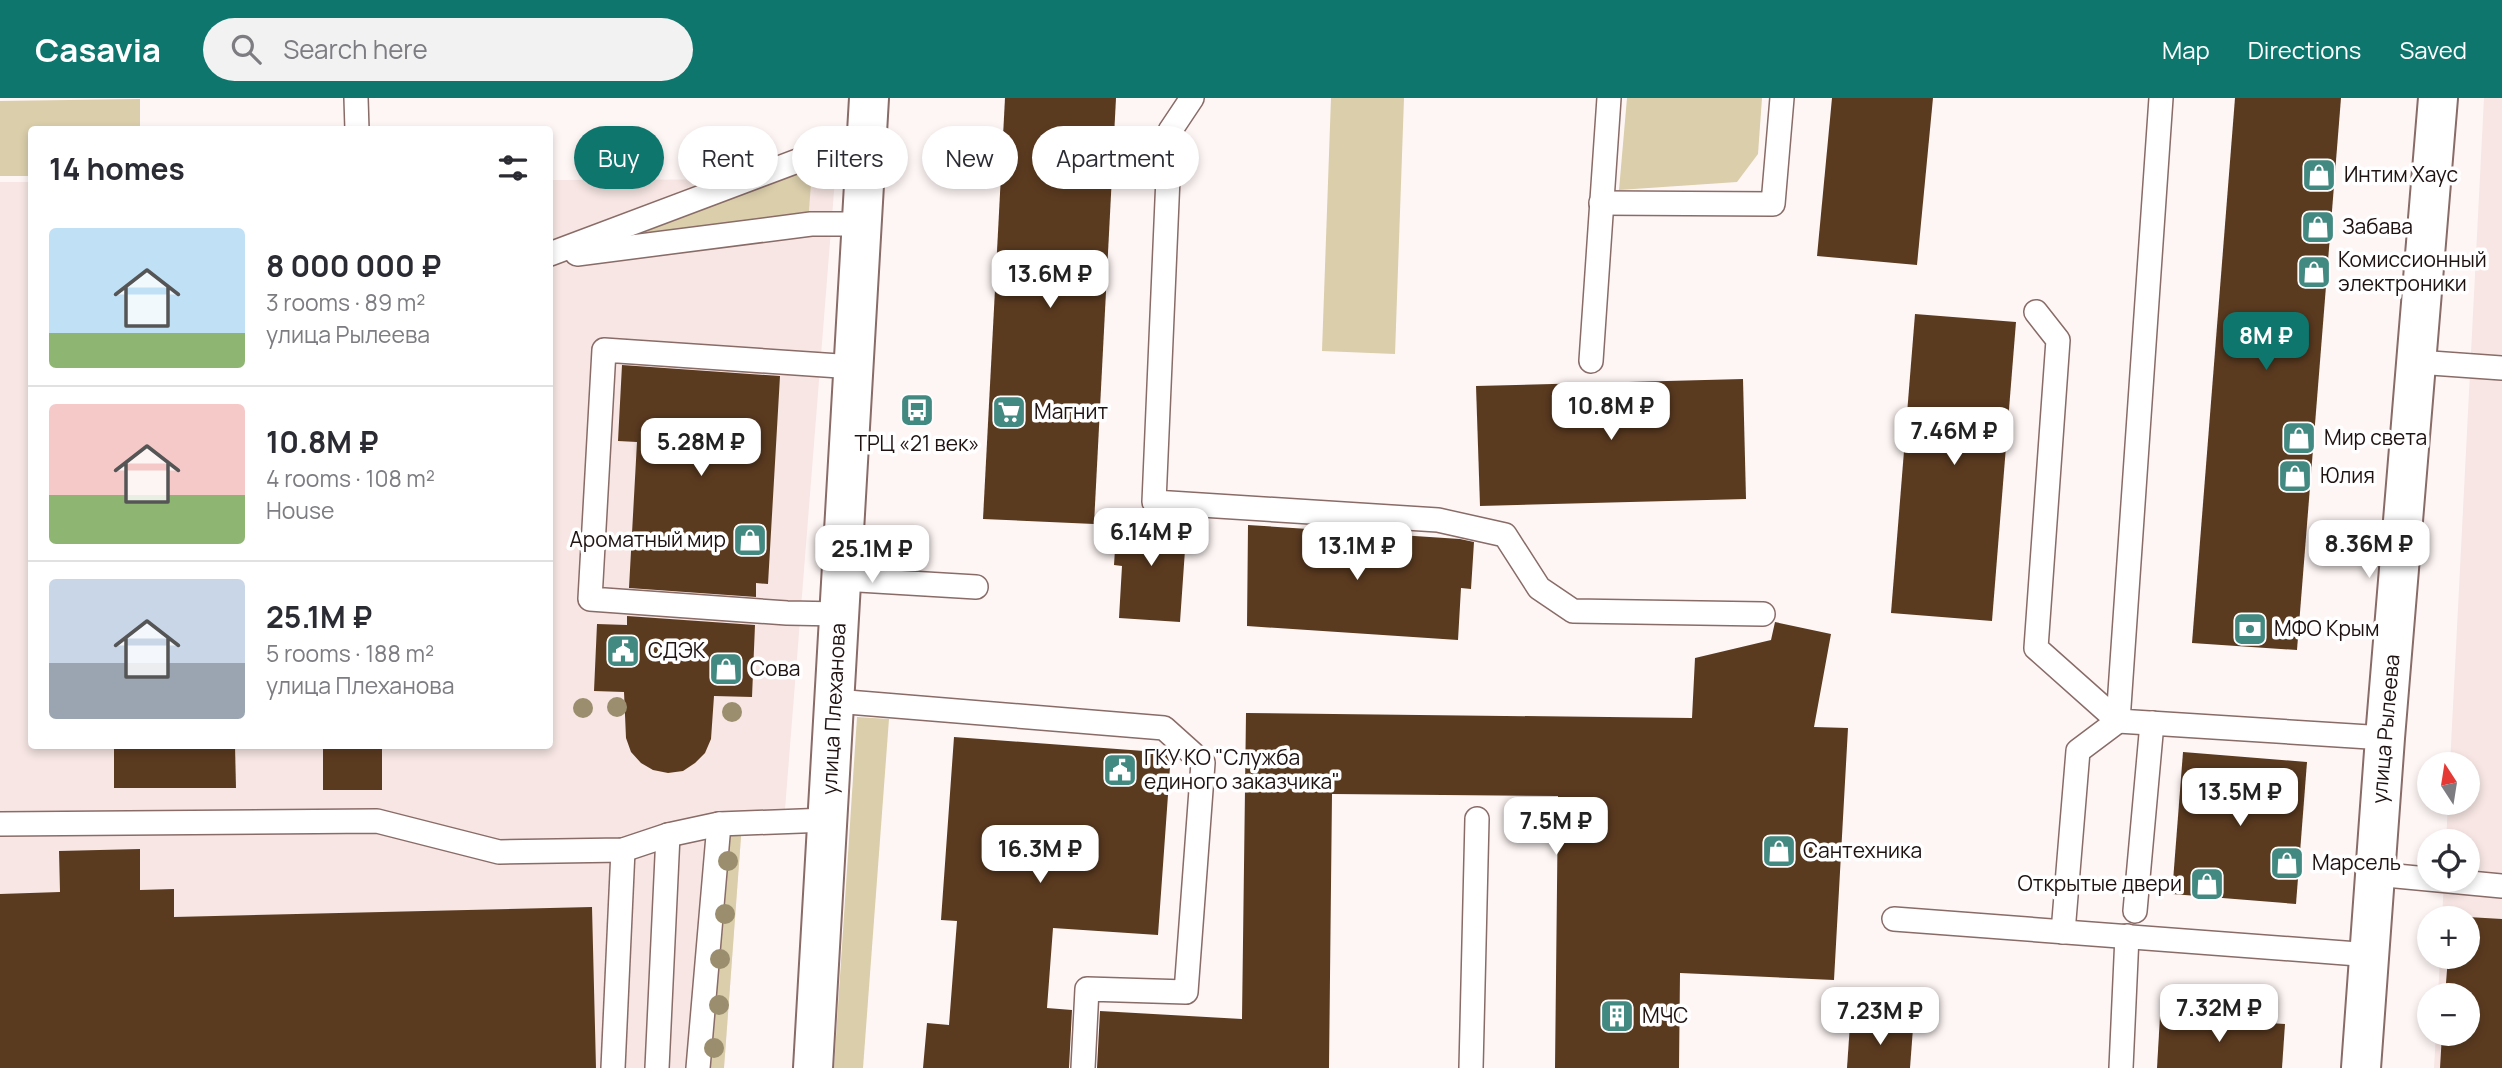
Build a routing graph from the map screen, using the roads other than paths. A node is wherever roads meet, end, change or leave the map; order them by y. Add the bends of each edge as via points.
1 (356, 98) edge
2 (869, 98) edge
3 (1192, 98) edge
4 (1609, 98) edge
5 (1782, 98) edge
6 (2161, 98) edge
7 (2438, 98) edge
8 (357, 126) edge
9 (867, 126) edge
10 (792, 163) edge
11 (864, 189) edge
12 (1601, 204) junction
13 (863, 224) junction
14 (553, 255) edge
15 (553, 256) edge
16 (2036, 312) dead end
17 (1591, 361) dead end
18 (2417, 362) junction
19 (854, 367) junction
20 (2502, 368) edge
21 (976, 587) dead end
22 (841, 597) junction
23 (1763, 614) dead end
24 (835, 701) junction
25 (2118, 721) junction
26 (2152, 723) junction
27 (2385, 738) junction
28 (1477, 819) dead end
29 (827, 820) junction
30 (0, 824) edge
31 (719, 824) junction
32 (668, 835) junction
33 (623, 850) junction
34 (2375, 874) junction
35 (2502, 886) edge
36 (2135, 911) dead end
37 (1894, 919) dead end
38 (2063, 932) junction
39 (2127, 936) junction
40 (2371, 954) junction
41 (613, 1068) edge
42 (657, 1068) edge
43 (698, 1068) edge
44 (813, 1068) edge
45 (1083, 1068) edge
46 (1471, 1068) edge
47 (2121, 1068) edge
48 (2361, 1068) edge

1 - 8 lane
2 - 9 main road, улица Плеханова
3 - 23 lane via 1170,131 1154,502 1438,520 1506,535 1539,588 1573,611
4 - 12 lane
5 - 12 lane via 1773,204
6 - 25 lane
7 - 18 main road, улица Рылеева
10 - 14 lane
11 - 13 main road, улица Плеханова
12 - 17 lane
13 - 15 lane via 811,224
13 - 19 main road, улица Плеханова
16 - 25 lane via 2058,340 2036,648
18 - 20 lane
18 - 27 main road, улица Рылеева
19 - 22 main road, улица Плеханова
19 - 22 lane via 604,351 590,599 787,613
21 - 22 lane
22 - 24 main road, улица Плеханова
24 - 29 main road, улица Плеханова
24 - 45 lane via 1164,728 1203,763 1186,992 1087,989
25 - 26 lane
25 - 38 lane via 2078,751
26 - 27 lane
26 - 36 lane
27 - 34 main road, улица Рылеева
28 - 46 lane
29 - 31 lane
29 - 44 main road, улица Плеханова
30 - 33 lane via 377,821 499,852
31 - 32 lane
31 - 43 lane
32 - 33 lane
32 - 42 lane
33 - 41 lane
34 - 35 lane
34 - 40 main road, улица Рылеева
37 - 38 lane
38 - 39 lane
39 - 40 lane
39 - 47 lane
40 - 48 main road, улица Рылеева

